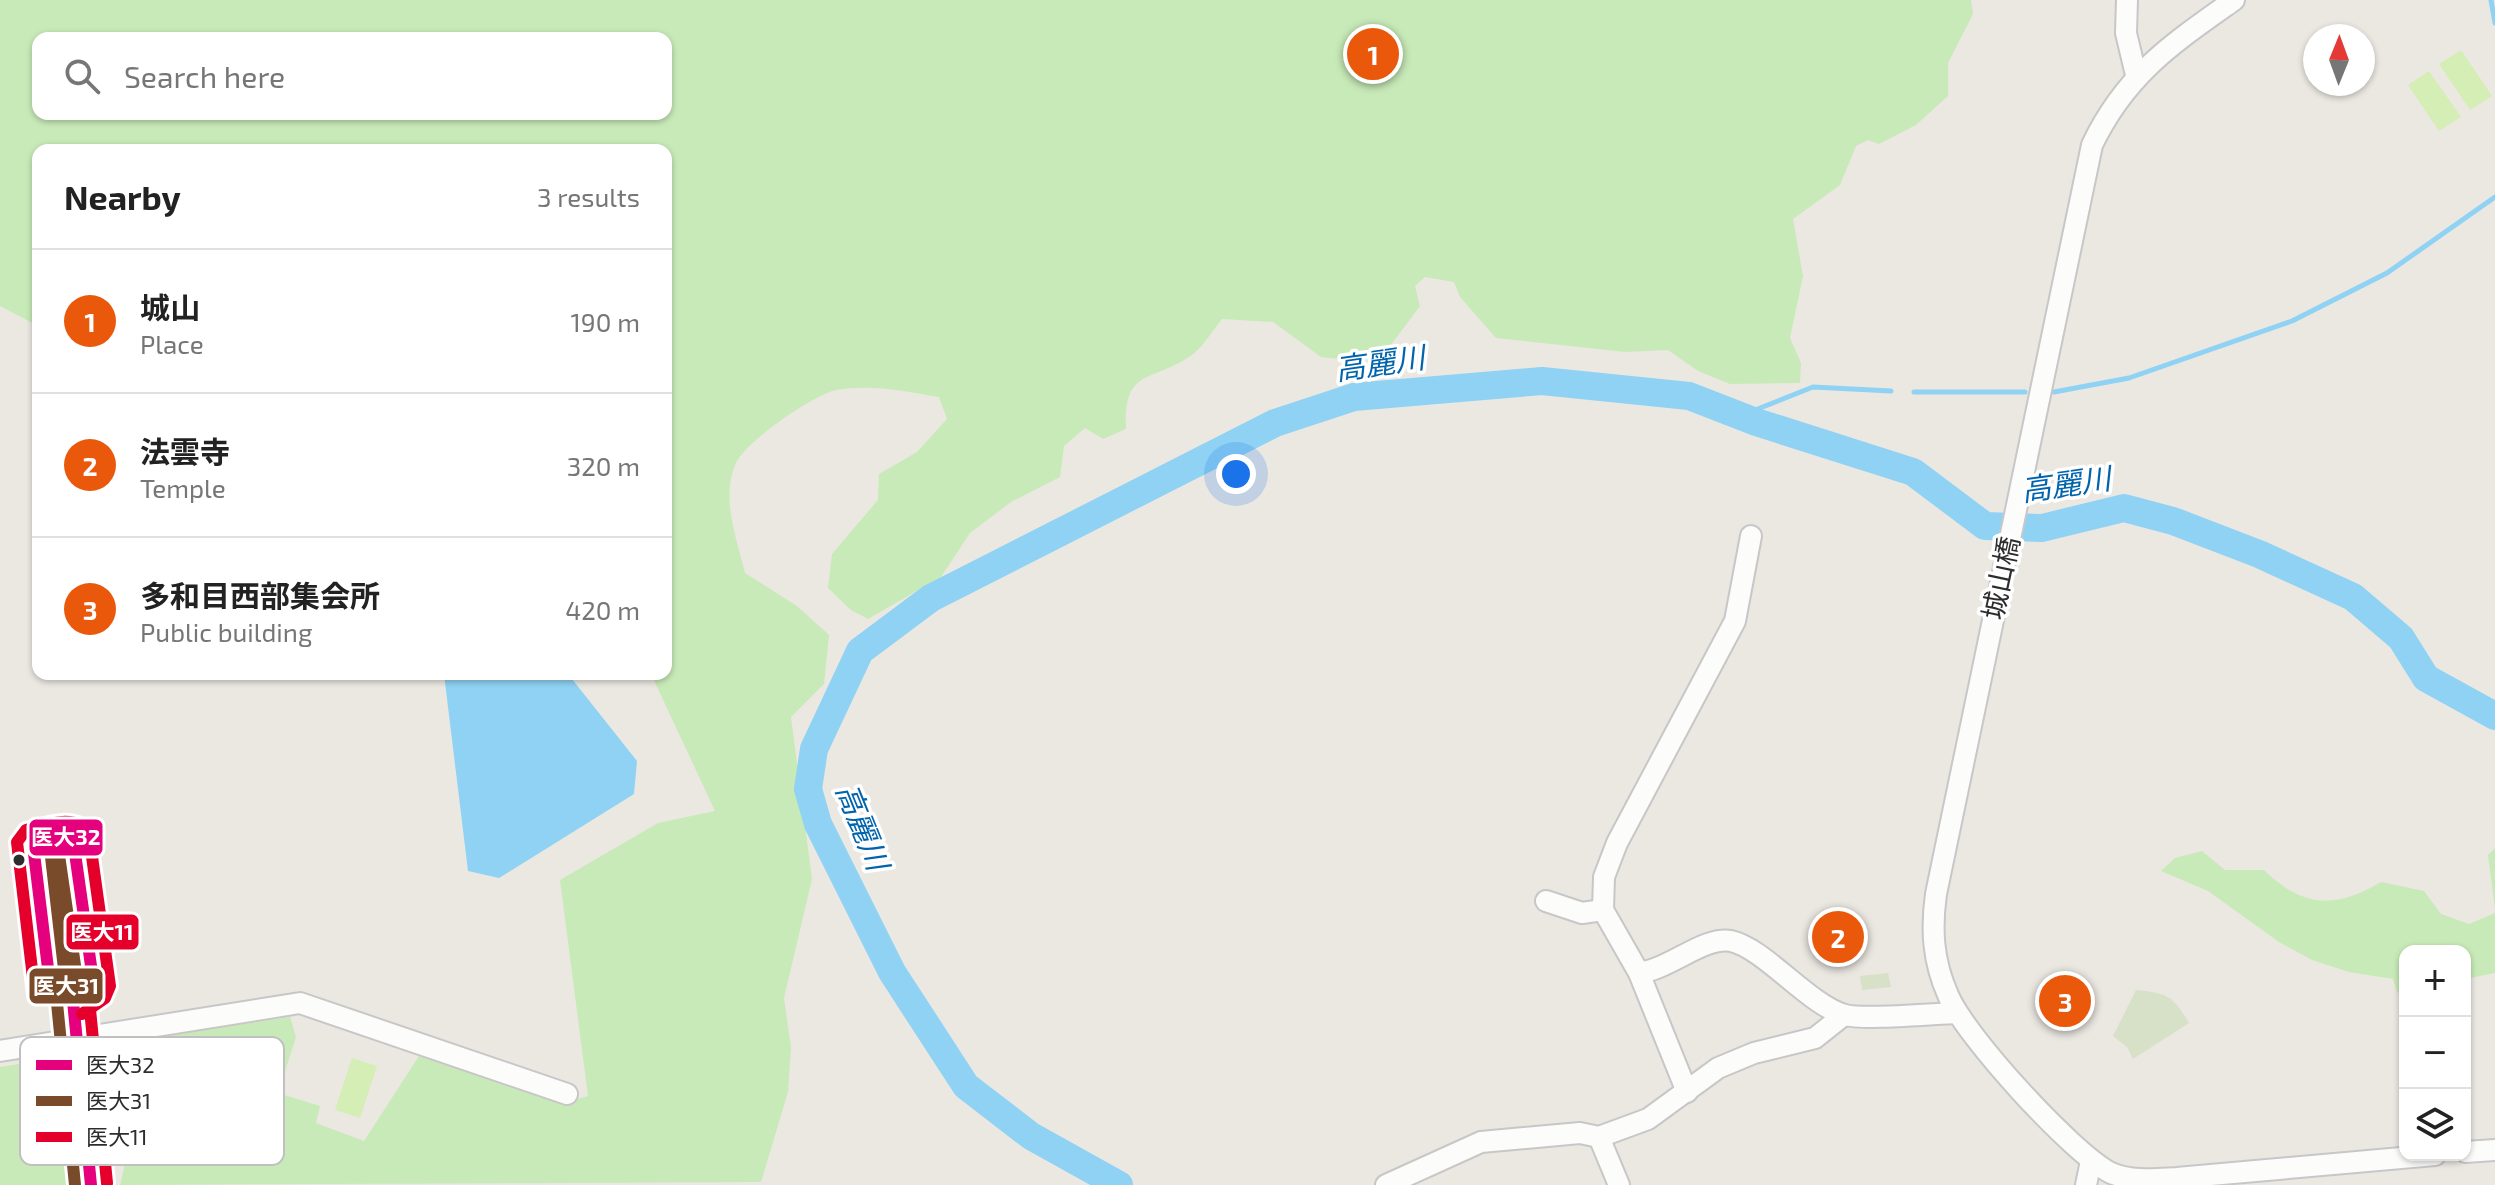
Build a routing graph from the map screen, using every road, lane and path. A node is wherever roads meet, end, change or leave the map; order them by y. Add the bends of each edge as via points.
1 (2127, 0) edge
2 (2234, 0) edge
3 (2136, 75) junction
4 (1751, 536) dead end
5 (1546, 901) dead end
6 (1603, 910) junction
7 (1639, 973) junction
8 (1956, 1013) junction
9 (1844, 1015) junction
10 (88, 1037) edge
11 (20, 1048) edge
12 (0, 1051) edge
13 (1687, 1092) junction
14 (567, 1094) dead end
15 (1599, 1137) junction
16 (2495, 1150) edge
17 (2471, 1152) edge
18 (2399, 1158) edge
19 (2091, 1161) junction
20 (1386, 1185) edge
21 (1619, 1185) edge
22 (2086, 1185) edge

1 - 3 street via 2127,44
2 - 3 street, 城山橋
3 - 8 street, 城山橋 via 2103,122 2084,173 1932,920 1936,962
4 - 6 street via 1735,621 1617,843 1604,877
5 - 6 street via 1582,913
6 - 7 street
7 - 9 street via 1656,971 1712,941 1730,941
7 - 13 street
8 - 9 street
8 - 19 street, 城山橋 via 2069,1144
9 - 13 street via 1815,1038 1718,1068
10 - 14 street via 300,1003
11 - 12 street
13 - 15 street via 1648,1119
15 - 20 street via 1580,1133 1481,1142
15 - 21 street
16 - 17 street
18 - 19 street, 城山橋 via 2138,1180
19 - 22 street

